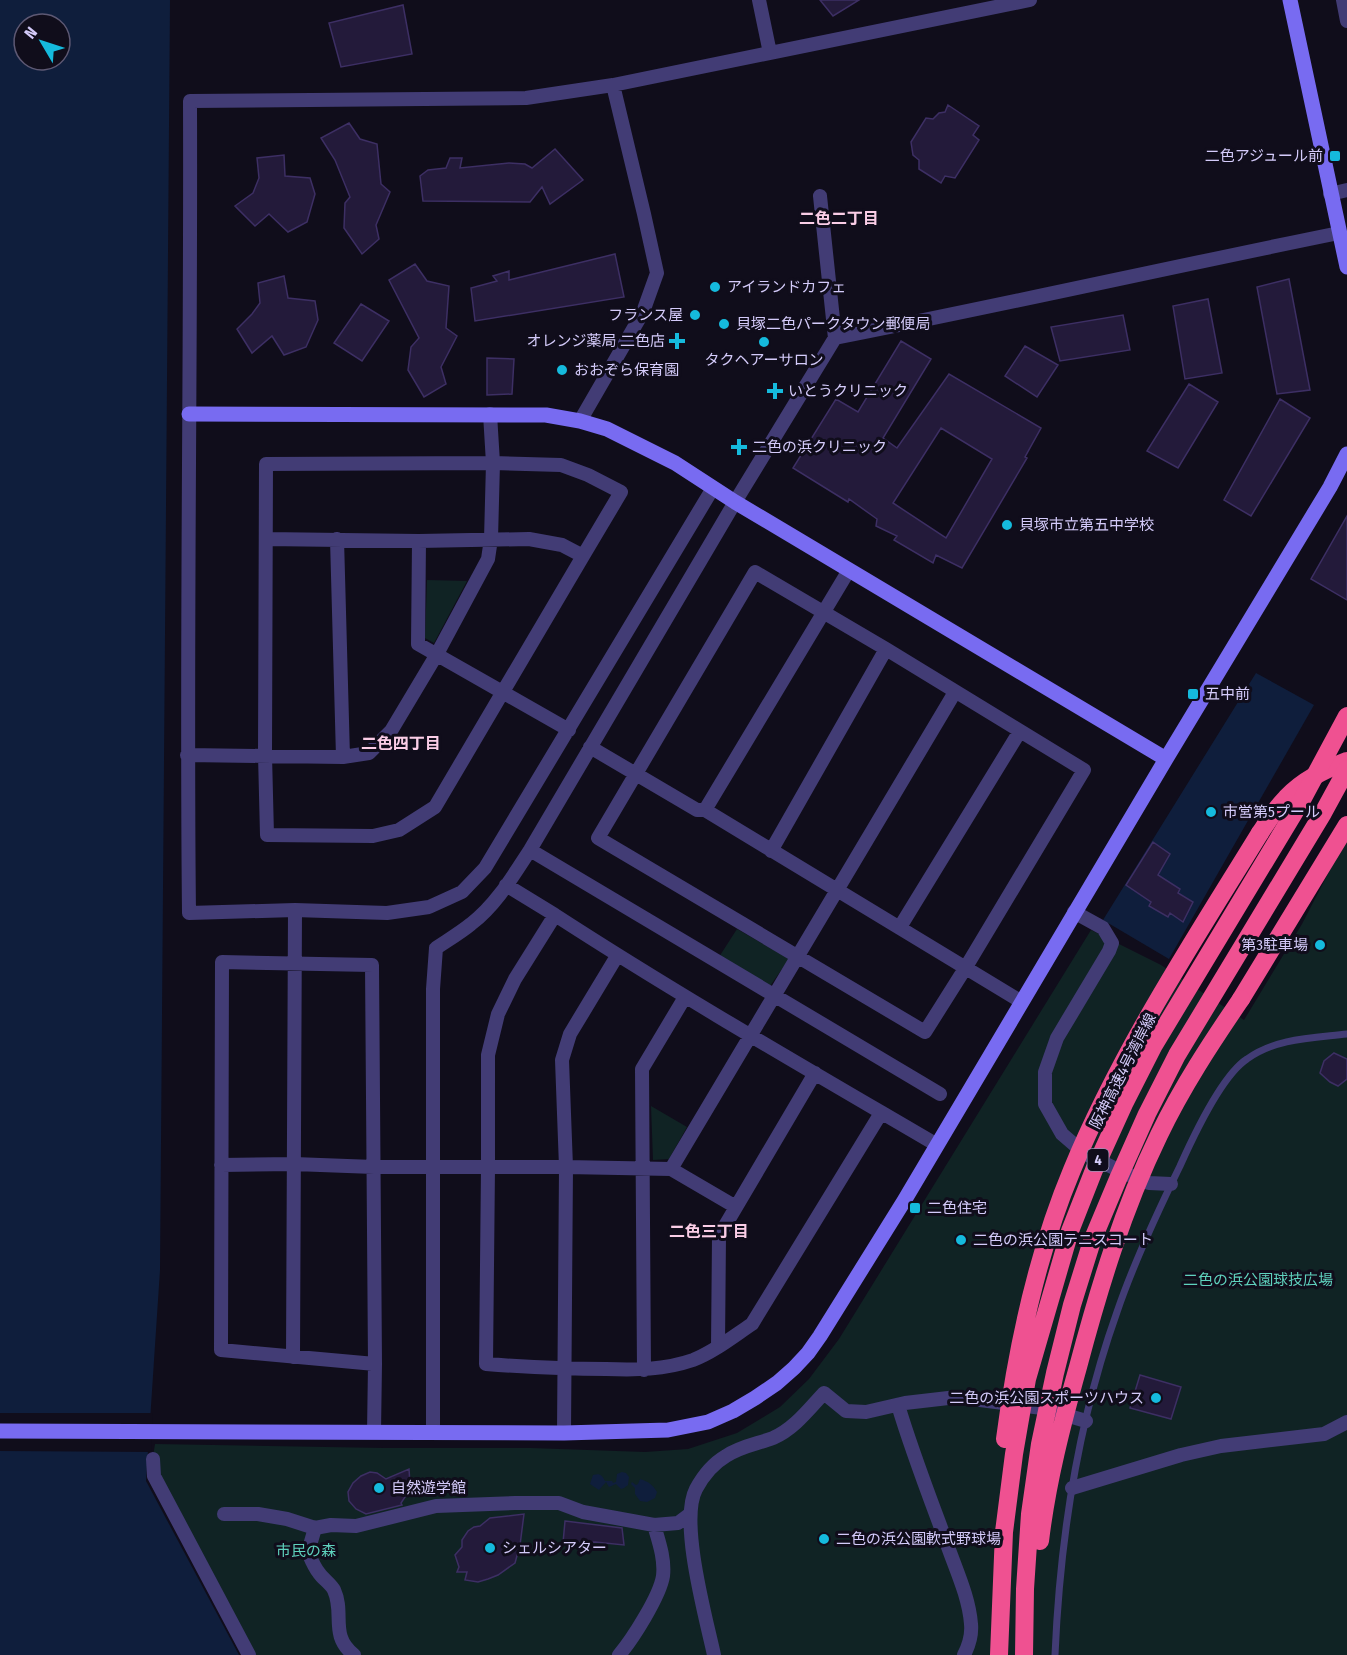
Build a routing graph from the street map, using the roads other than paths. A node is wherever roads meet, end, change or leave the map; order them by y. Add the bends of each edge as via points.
1 (759, 0) edge
2 (1030, 0) edge
3 (1290, 0) edge
4 (770, 53) junction
5 (613, 85) junction
6 (1347, 190) edge
7 (1330, 194) junction
8 (820, 196) dead end
9 (1339, 233) junction
10 (1347, 266) edge
11 (835, 338) junction
12 (189, 414) junction
13 (490, 414) junction
14 (580, 421) junction
15 (1347, 454) edge
16 (493, 463) junction
17 (713, 488) junction
18 (735, 502) junction
19 (266, 539) junction
20 (337, 539) junction
21 (491, 539) junction
22 (419, 541) junction
23 (583, 556) junction
24 (849, 570) junction
25 (822, 612) junction
26 (886, 649) junction
27 (437, 654) junction
28 (502, 692) junction
29 (955, 692) junction
30 (1347, 716) edge
31 (569, 730) junction
32 (1020, 731) junction
33 (590, 747) junction
34 (187, 755) junction
35 (265, 755) junction
36 (343, 756) junction
37 (1166, 759) junction
38 (1347, 761) edge
39 (1347, 769) edge
40 (636, 774) junction
41 (705, 810) junction
42 (1347, 825) edge
43 (530, 850) junction
44 (771, 851) junction
45 (506, 885) junction
46 (837, 890) junction
47 (296, 910) junction
48 (1074, 912) junction
49 (555, 915) junction
50 (900, 927) junction
51 (617, 956) junction
52 (798, 956) junction
53 (295, 964) junction
54 (966, 967) junction
55 (774, 995) junction
56 (685, 997) junction
57 (1022, 1002) junction
58 (1347, 1034) edge
59 (751, 1035) junction
60 (815, 1073) junction
61 (940, 1094) dead end
62 (881, 1113) junction
63 (937, 1145) junction
64 (294, 1164) junction
65 (220, 1165) junction
66 (374, 1167) junction
67 (433, 1167) junction
68 (488, 1167) junction
69 (566, 1167) junction
70 (643, 1169) junction
71 (671, 1169) junction
72 (1171, 1184) junction
73 (736, 1207) junction
74 (718, 1346) junction
75 (293, 1357) junction
76 (375, 1364) junction
77 (565, 1369) junction
78 (644, 1370) junction
79 (898, 1405) junction
80 (1086, 1420) junction
81 (1347, 1422) edge
82 (0, 1431) edge
83 (374, 1432) junction
84 (433, 1432) junction
85 (564, 1433) junction
86 (153, 1459) dead end
87 (1072, 1488) junction
88 (225, 1514) dead end
89 (690, 1514) junction
90 (654, 1525) junction
91 (315, 1528) junction
92 (1000, 1609) junction
93 (249, 1655) edge
94 (354, 1655) edge
95 (619, 1655) edge
96 (714, 1655) edge
97 (964, 1655) edge
98 (999, 1655) edge
99 (1024, 1655) edge
100 (1032, 1655) edge
101 (1054, 1655) edge

1 - 4 street
2 - 4 street
3 - 7 street
4 - 5 street
5 - 12 street via 526,98 190,101
5 - 14 street via 657,273 643,312
6 - 7 street
7 - 9 street
8 - 11 street
9 - 10 street
9 - 11 street
11 - 18 street
12 - 13 street
12 - 34 street
13 - 14 street via 546,415
13 - 16 street
14 - 17 street via 607,429 675,463
15 - 37 street
16 - 19 street via 266,464
16 - 21 street
16 - 23 street via 561,465 621,492
17 - 18 street
17 - 31 street
18 - 24 street
18 - 33 street
19 - 20 street
19 - 35 street
20 - 22 street
20 - 36 street
21 - 22 street
21 - 23 street via 529,539 562,545
21 - 27 street via 488,559
22 - 27 street via 418,644
23 - 28 street
24 - 25 street
24 - 37 street
25 - 26 street
25 - 40 street via 755,573
25 - 41 street
26 - 29 street
26 - 44 street
27 - 28 street
27 - 36 street via 391,731 369,753
28 - 31 street
28 - 35 street via 435,807 399,830 373,836 267,835
29 - 32 street
29 - 46 street
30 - 92 highway, 阪神高速4号湾岸線 / 4, bridge via 1303,798 1154,1045 1094,1170 1070,1231 1028,1379 1014,1454
31 - 47 street via 485,868 462,892 429,907 387,913
32 - 50 street
32 - 54 street via 1084,770
33 - 40 street
33 - 43 street
34 - 35 street
34 - 47 street via 189,913
35 - 36 street
37 - 48 street
38 - 92 highway, bridge via 1304,782 1285,798 1260,833 1116,1076 1071,1171 1035,1276 1011,1393 999,1510
39 - 99 highway, 4, bridge via 1177,1055 1147,1113 1092,1241 1072,1305 1040,1444 1030,1514
40 - 41 street via 697,810
40 - 52 street via 598,838
41 - 44 street
42 - 100 highway, bridge via 1185,1086 1127,1210 1055,1456 1034,1592
43 - 45 street
43 - 55 street
44 - 46 street
45 - 49 street
45 - 67 street via 472,924 436,948
46 - 50 street
46 - 52 street
47 - 53 street
48 - 57 street
48 - 72 street via 1103,928 1112,943 1057,1038 1045,1072 1045,1104 1062,1134 1084,1153 1149,1183
49 - 51 street
49 - 68 street via 515,979 495,1024 488,1055
50 - 54 street
51 - 56 street
51 - 69 street via 570,1034 562,1060
52 - 54 street via 925,1032
52 - 55 street
53 - 64 street
53 - 65 street via 222,962
53 - 66 street via 372,965
54 - 57 street
55 - 59 street
55 - 61 street
56 - 59 street
56 - 70 street via 642,1069
57 - 63 street
58 - 72 lane via 1275,1044 1245,1060 1230,1075 1211,1106
59 - 60 street
59 - 71 street
60 - 62 street
60 - 73 street
62 - 63 street
62 - 74 street via 752,1324
63 - 85 street via 820,1336 777,1383 733,1411 688,1427
64 - 65 street
64 - 66 street
64 - 75 street
65 - 75 street via 221,1350
66 - 67 street
66 - 76 street
67 - 68 street
67 - 84 street
68 - 69 street
68 - 77 street via 486,1364
69 - 70 street
69 - 77 street
70 - 71 street
70 - 78 street
71 - 73 street
72 - 80 lane via 1116,1312
73 - 74 street via 719,1236
74 - 78 street via 694,1359
75 - 76 street
76 - 83 street
77 - 78 street
77 - 85 street
79 - 80 street via 957,1397 1042,1408
79 - 89 street via 866,1412 846,1411 824,1393 790,1428 774,1438 741,1447 717,1463 695,1490
79 - 97 street via 969,1611 970,1640
80 - 87 lane
81 - 87 street via 1324,1434 1221,1446 1181,1455
82 - 83 street
83 - 84 street
84 - 85 street
86 - 93 street via 154,1476
87 - 101 lane
88 - 91 street via 258,1514
89 - 90 street via 678,1523
89 - 96 street via 694,1560
90 - 91 street via 584,1512 559,1503 436,1506 356,1526
90 - 95 street via 663,1557 663,1578 650,1607
91 - 94 street via 308,1552 334,1589 340,1637
92 - 98 highway, 阪神高速4号湾岸線 / 4, bridge

